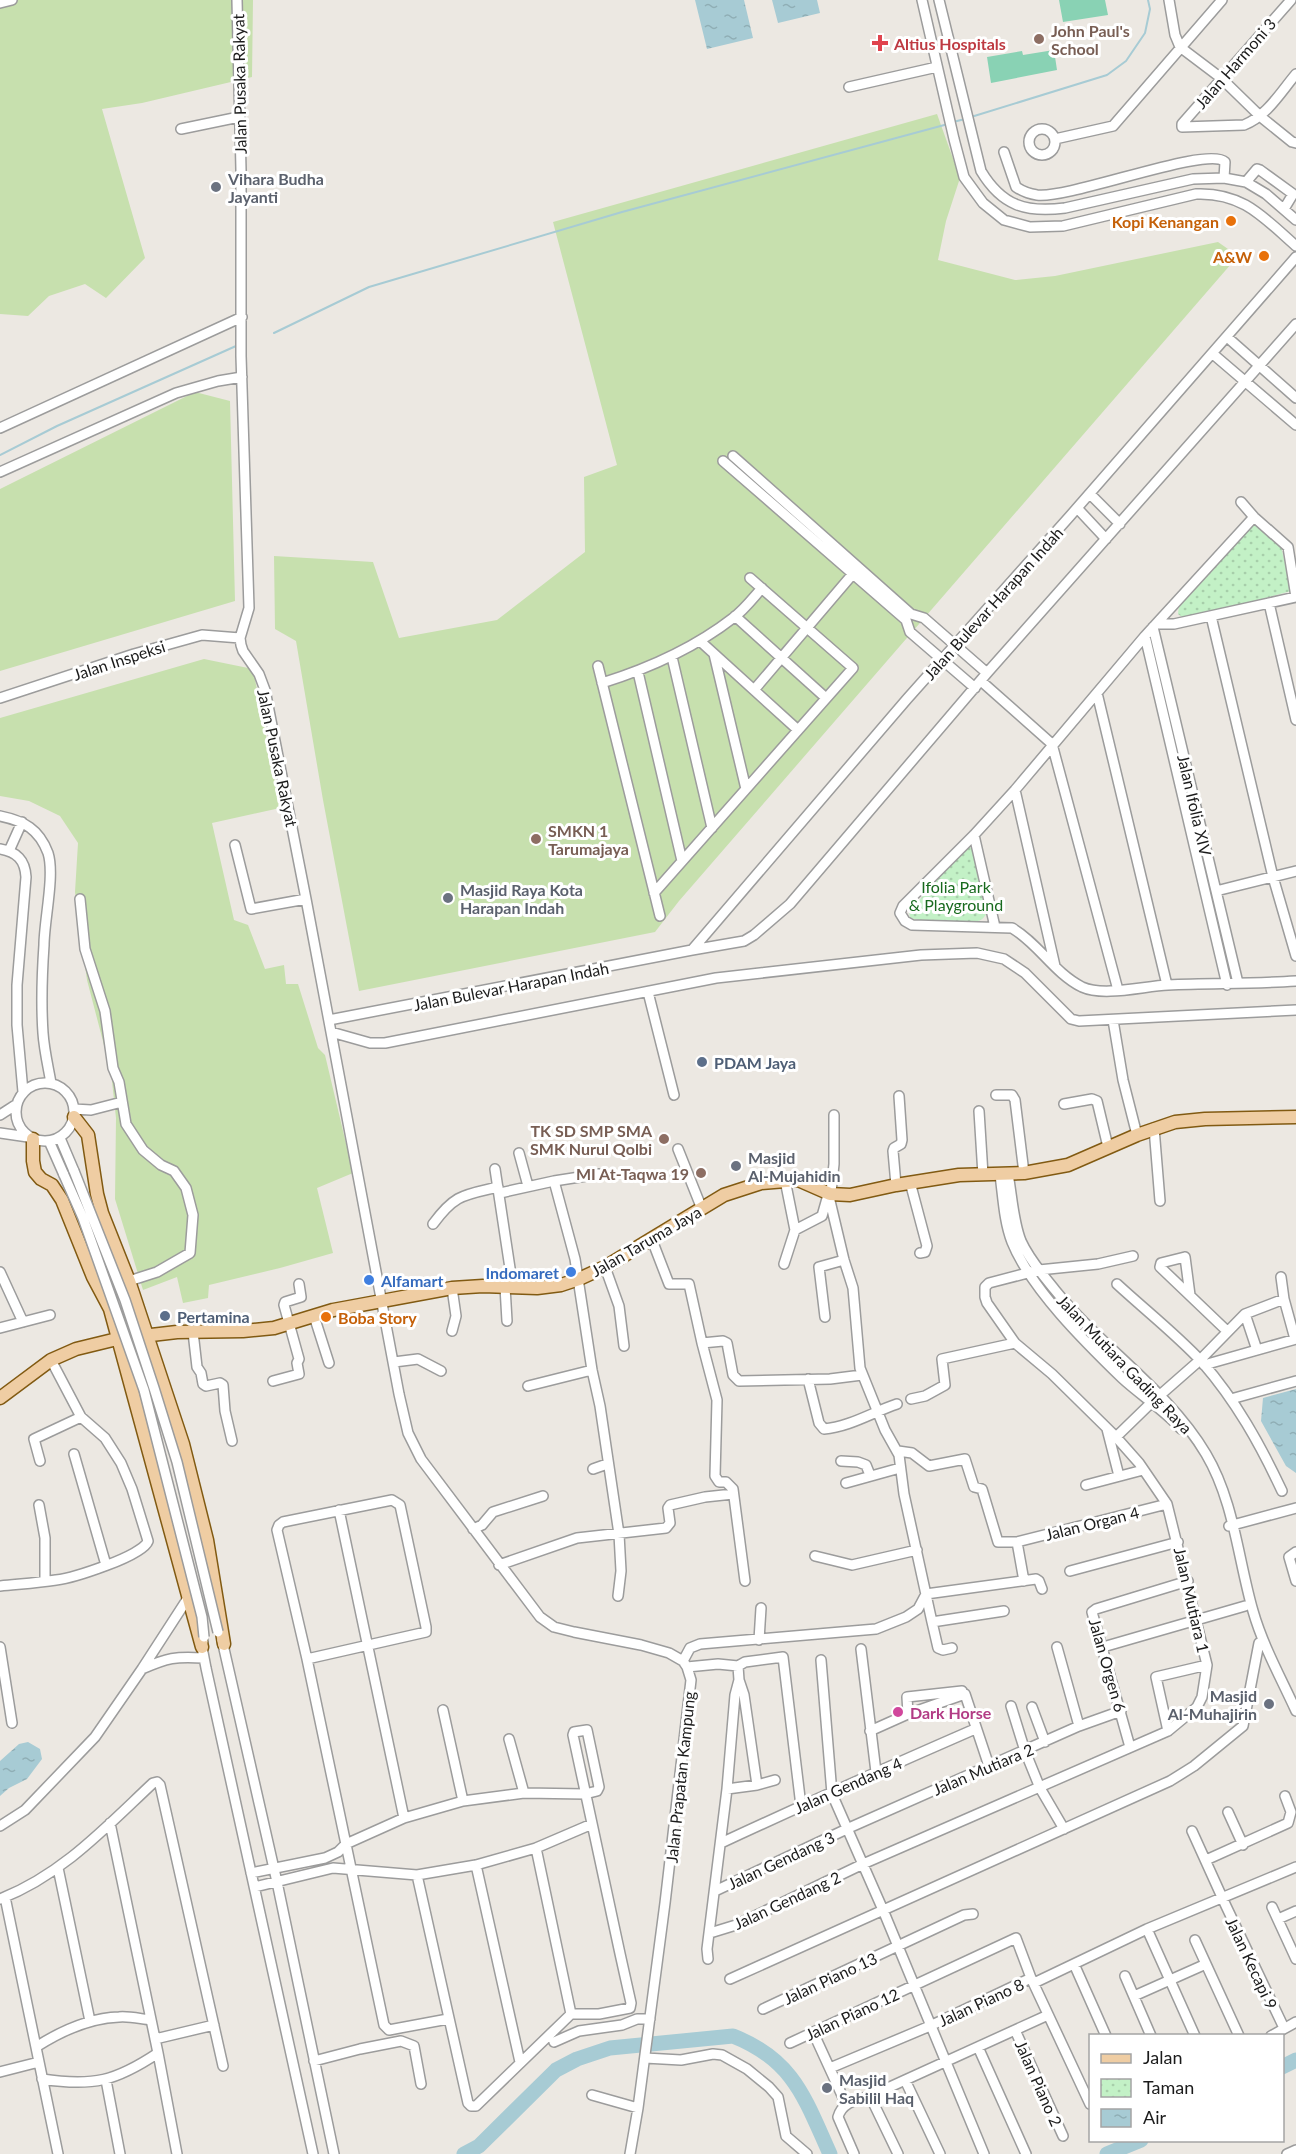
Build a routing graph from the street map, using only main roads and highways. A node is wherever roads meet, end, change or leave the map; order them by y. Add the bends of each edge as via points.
1 (74, 1113) road end
2 (1296, 1117) edge
3 (32, 1138) road end
4 (147, 1335) junction
5 (117, 1339) junction
6 (0, 1398) edge
7 (224, 1644) road end
8 (203, 1647) road end

1 - 4 main road via 88,1135 99,1203
2 - 4 main road, Jalan Taruma Jaya via 1175,1122 1068,1165 1024,1173 959,1175 850,1195 830,1193 806,1182 761,1183 732,1191 606,1267 550,1287 452,1288 381,1300 274,1328
3 - 5 main road via 35,1172 52,1185 62,1200 110,1309
4 - 5 main road, Jalan Taruma Jaya
4 - 7 main road via 198,1504
5 - 6 main road, Jalan Taruma Jaya via 51,1360
5 - 8 main road

